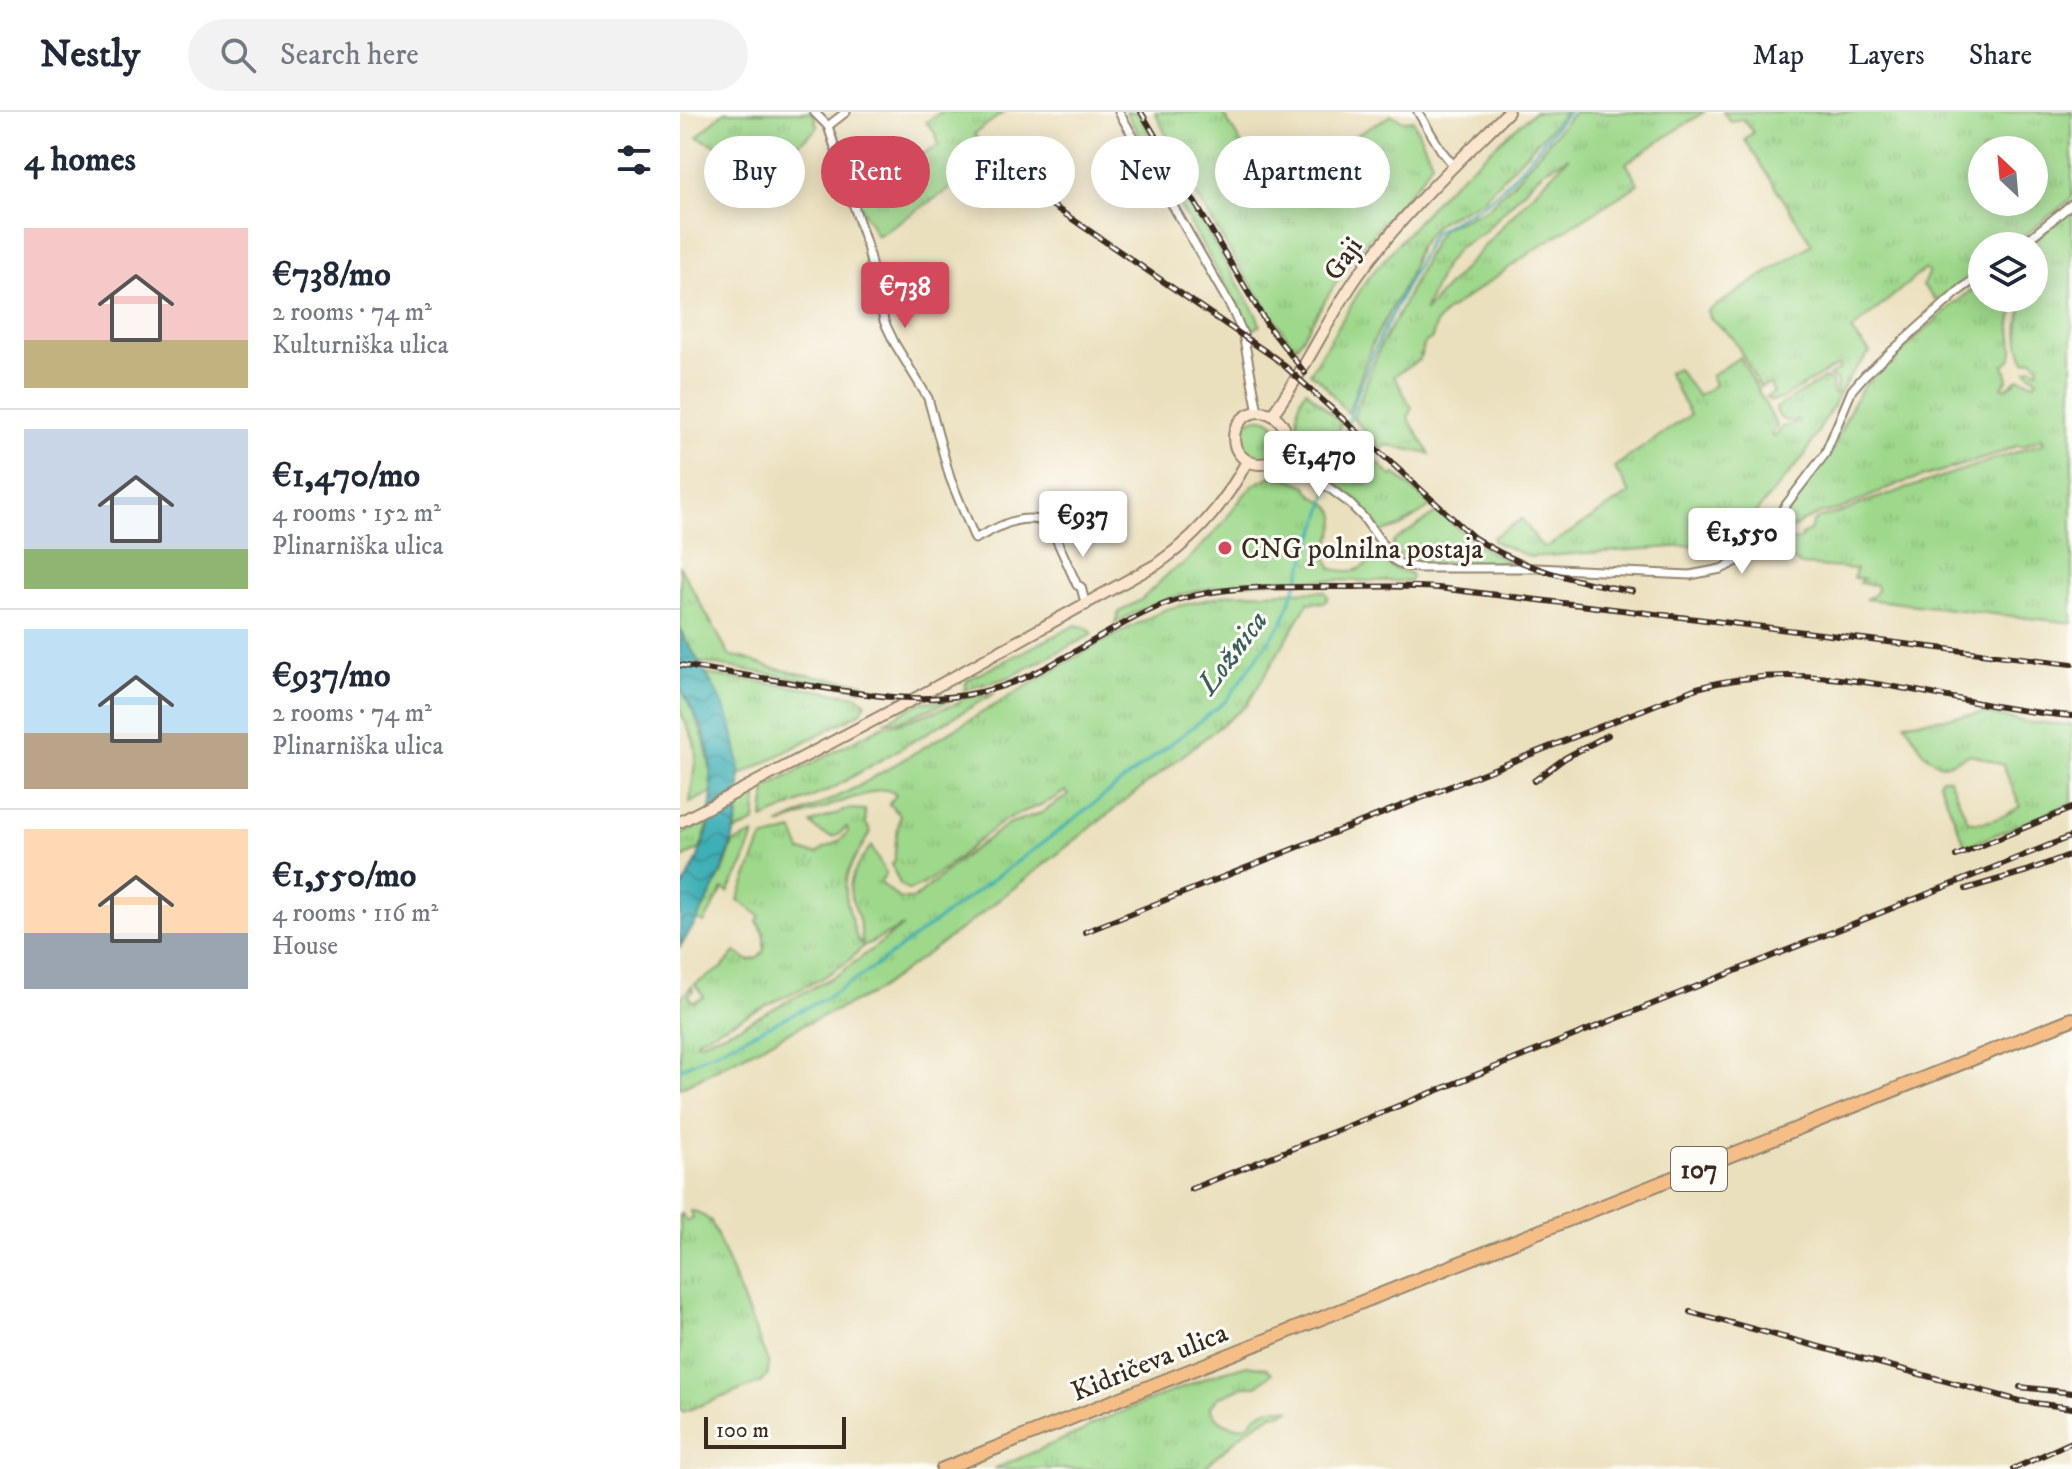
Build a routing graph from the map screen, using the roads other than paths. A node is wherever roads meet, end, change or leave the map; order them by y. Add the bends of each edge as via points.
1 (814, 112) edge
2 (846, 112) edge
3 (1119, 112) edge
4 (1418, 112) edge
5 (1508, 112) edge
6 (828, 126) junction
7 (1454, 166) junction
8 (2072, 204) edge
9 (2037, 232) edge
10 (1968, 284) edge
11 (1258, 412) junction
12 (1272, 415) junction
13 (1282, 453) junction
14 (1247, 461) junction
15 (1086, 606) junction
16 (680, 822) edge
17 (2072, 1019) edge
18 (943, 1469) edge

1 - 6 street
2 - 6 street
3 - 11 street via 1231,307 1243,334
4 - 7 street
5 - 7 street, Gaji
6 - 15 street via 867,246 884,321 928,398 950,478 975,539 1014,520 1035,517 1049,523
7 - 12 street, Gaji via 1370,259
8 - 9 street
10 - 13 street via 1865,375 1852,390 1825,454 1763,535 1721,569 1690,575 1402,565 1348,502
11 - 12 street
11 - 14 street via 1245,417 1235,430 1235,445
12 - 13 street via 1284,427
13 - 14 street via 1265,464
14 - 15 street via 1224,499 1181,548
15 - 16 street
17 - 18 main road, Kidričeva ulica / 107

